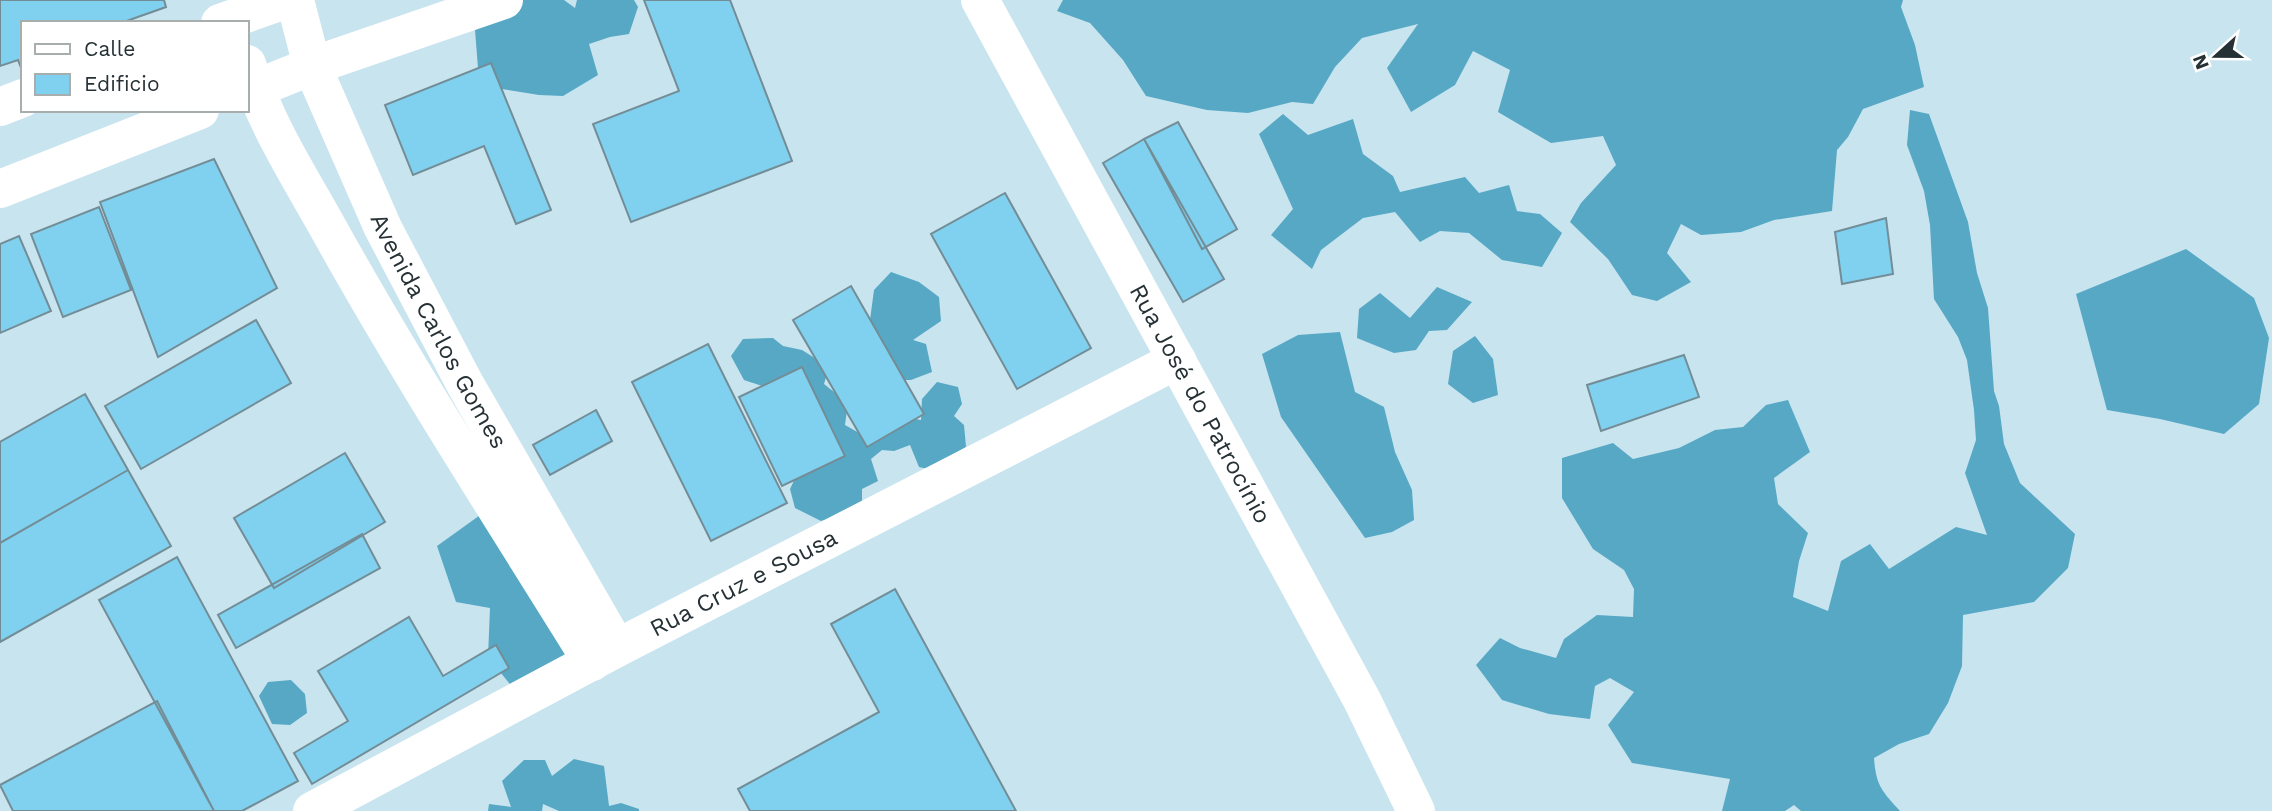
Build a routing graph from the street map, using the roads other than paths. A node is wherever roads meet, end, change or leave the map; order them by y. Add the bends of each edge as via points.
1 (285, 0) edge
2 (295, 0) edge
3 (504, 0) edge
4 (980, 0) edge
5 (229, 16) edge
6 (312, 66) junction
7 (249, 82) edge
8 (21, 99) edge
9 (0, 107) edge
10 (195, 112) edge
11 (0, 188) edge
12 (1177, 360) junction
13 (604, 655) junction
14 (312, 811) edge
15 (1416, 811) edge

1 - 5 street
2 - 6 street, Avenida Carlos Gomes
3 - 6 street
4 - 12 street, Rua José do Patrocínio
6 - 7 street
6 - 13 street, Avenida Carlos Gomes via 383,228
7 - 13 street, Avenida Carlos Gomes via 366,296
8 - 9 street
10 - 11 street
12 - 13 street, Rua Cruz e Sousa
12 - 15 street, Rua José do Patrocínio via 1362,699
13 - 14 street, Rua Cruz e Sousa

